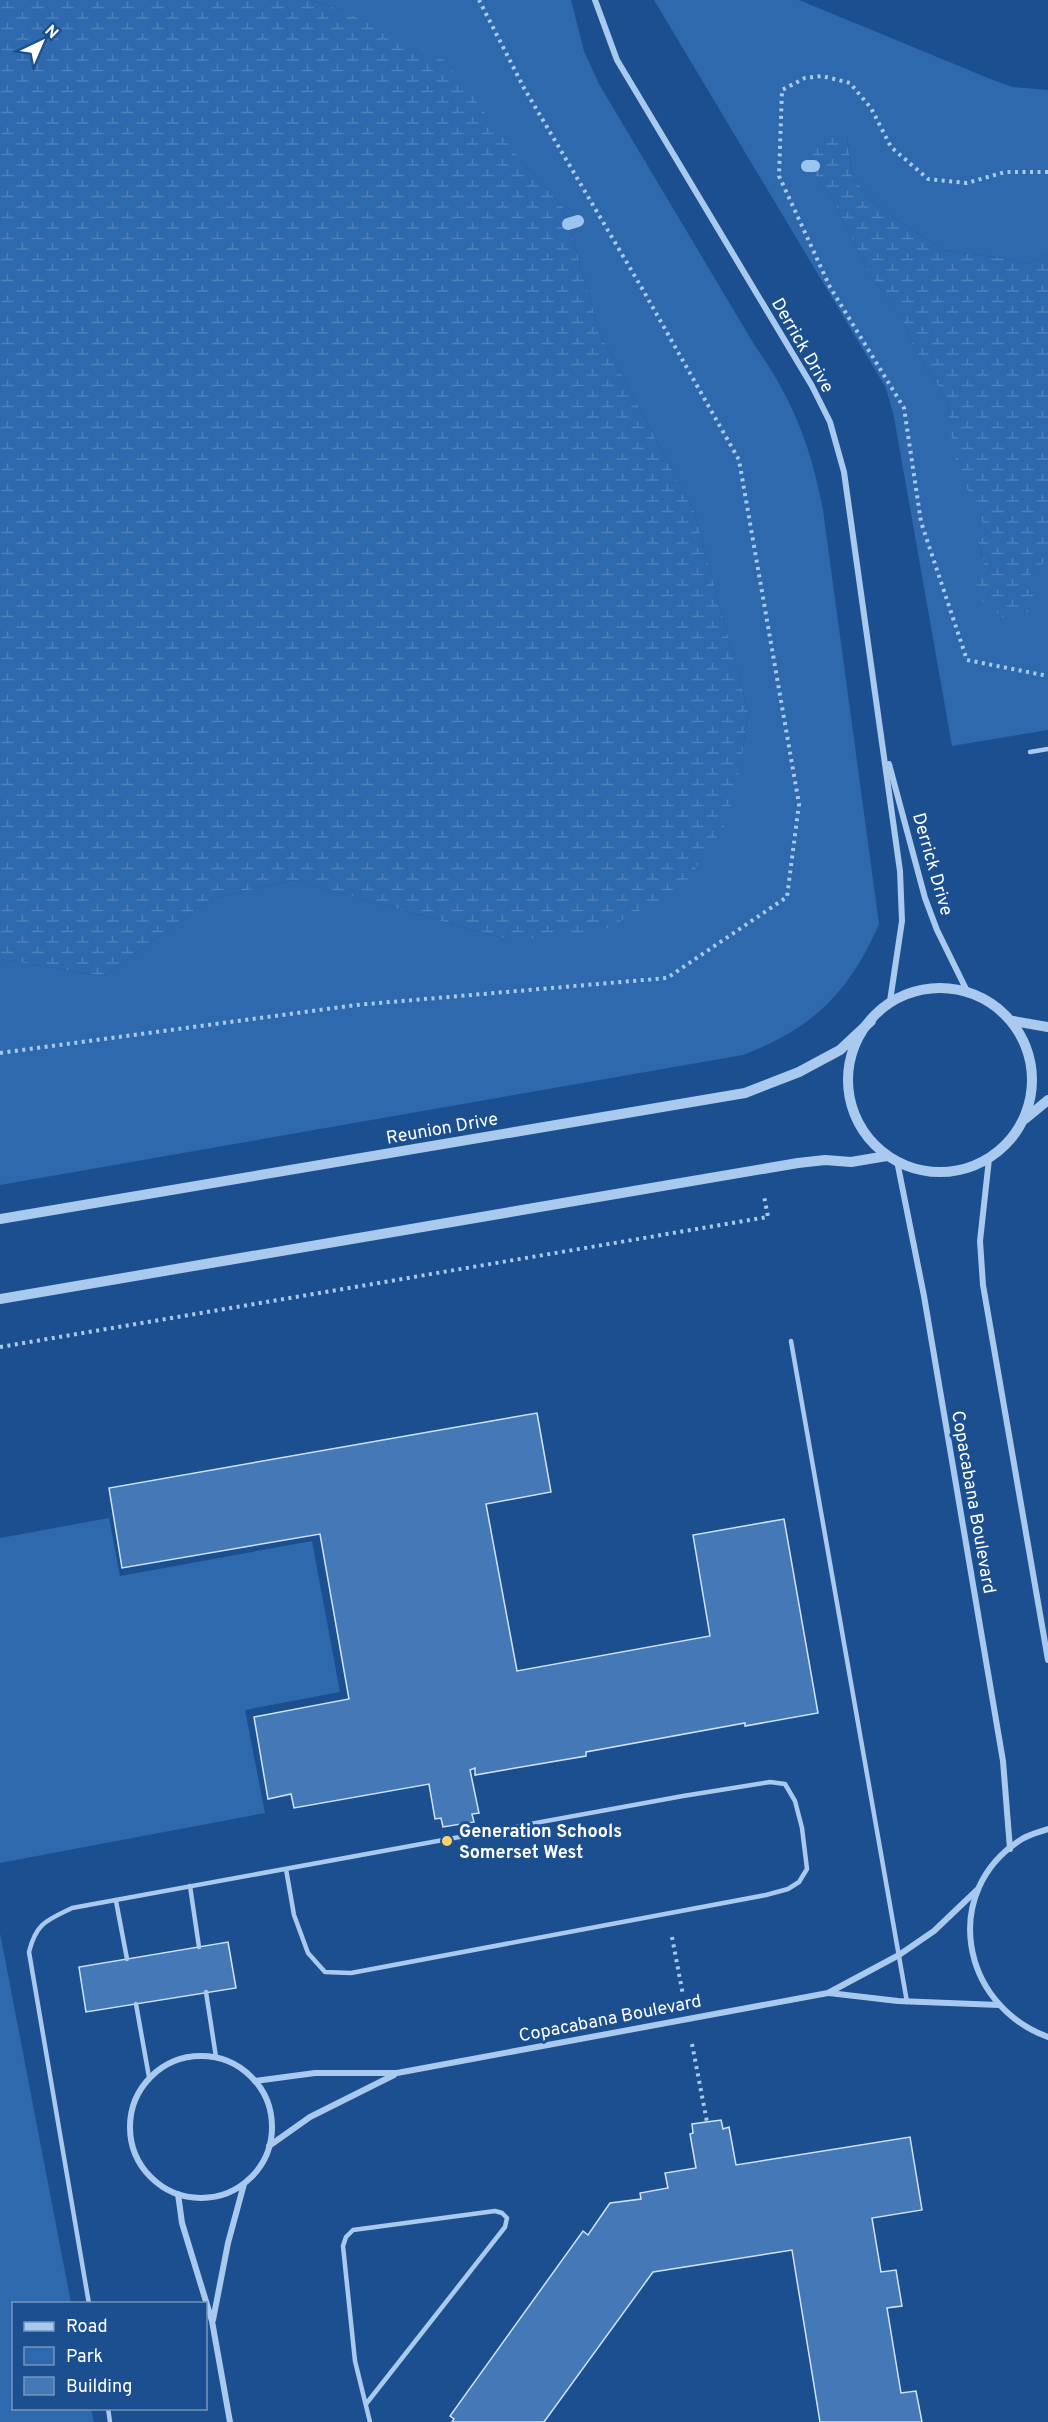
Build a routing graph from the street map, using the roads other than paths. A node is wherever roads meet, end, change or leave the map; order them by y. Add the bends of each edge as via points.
1 (596, 0) edge
2 (883, 741) junction
3 (1048, 749) edge
4 (1030, 752) dead end
5 (968, 991) junction
6 (890, 1001) junction
7 (871, 1021) junction
8 (1013, 1022) junction
9 (1048, 1027) edge
10 (1048, 1100) edge
11 (1024, 1119) junction
12 (892, 1159) junction
13 (989, 1159) junction
14 (0, 1219) edge
15 (0, 1299) edge
16 (791, 1341) dead end
17 (1048, 1660) edge
18 (1048, 1828) edge
19 (1010, 1849) junction
20 (286, 1869) junction
21 (190, 1886) junction
22 (977, 1890) junction
23 (116, 1901) junction
24 (199, 1947) dead end
25 (899, 1956) junction
26 (127, 1959) dead end
27 (206, 1992) dead end
28 (828, 1993) junction
29 (907, 2002) junction
30 (136, 2004) dead end
31 (999, 2005) junction
32 (1048, 2037) edge
33 (216, 2057) junction
34 (398, 2073) junction
35 (149, 2077) junction
36 (255, 2081) junction
37 (269, 2146) junction
38 (244, 2184) junction
39 (178, 2194) junction
40 (89, 2302) edge
41 (206, 2302) edge
42 (207, 2305) edge
43 (212, 2321) junction
44 (366, 2404) junction
45 (230, 2422) edge
46 (370, 2422) edge

1 - 2 street, Derrick Drive via 616,60 830,422 844,472
2 - 5 street, Derrick Drive via 925,898
2 - 6 street, Derrick Drive via 902,904 901,937
3 - 4 lane
5 - 6 street via 928,988
5 - 8 street via 992,1003
6 - 7 street
7 - 12 street via 858,1037 850,1057 850,1101 870,1139
7 - 14 street, Reunion Drive via 840,1050 745,1094
8 - 9 street
8 - 11 street via 1031,1061 1032,1091
10 - 11 street
11 - 13 street via 1010,1141
12 - 13 street via 920,1170 944,1172 967,1169
12 - 15 street via 825,1160 759,1170
12 - 19 street, Copacabana Boulevard via 924,1296 1003,1761
13 - 17 street via 980,1241 983,1285
16 - 25 lane
18 - 19 street via 1023,1838
19 - 22 street via 996,1860
20 - 20 lane via 770,1782 784,1784 795,1801 807,1869 799,1882 766,1895 351,1973 325,1972 308,1953 294,1915
20 - 21 lane
21 - 23 lane
21 - 24 lane
22 - 25 street, Copacabana Boulevard via 934,1931
22 - 31 street via 969,1925 973,1960 988,1993
23 - 26 lane
23 - 40 lane via 72,1908 44,1922 33,1935 29,1952
25 - 28 street, Copacabana Boulevard
25 - 29 lane
27 - 33 lane
28 - 29 street, Copacabana Boulevard
28 - 34 street, Copacabana Boulevard
29 - 31 street, Copacabana Boulevard
30 - 35 lane
31 - 32 street via 1014,2020
33 - 35 street via 192,2056 169,2063
33 - 36 street via 238,2066
34 - 36 street, Copacabana Boulevard via 315,2073
34 - 37 street, Copacabana Boulevard via 310,2117
35 - 39 street via 136,2096 130,2119 131,2143 141,2165 157,2183
36 - 37 street via 267,2101 272,2123
37 - 38 street via 260,2167
38 - 39 street via 224,2194 201,2198
38 - 43 street
39 - 41 street via 182,2223
42 - 43 street
43 - 45 street
44 - 44 lane via 355,2361 343,2246 346,2236 353,2230 502,2213 507,2218 505,2227
44 - 46 lane

